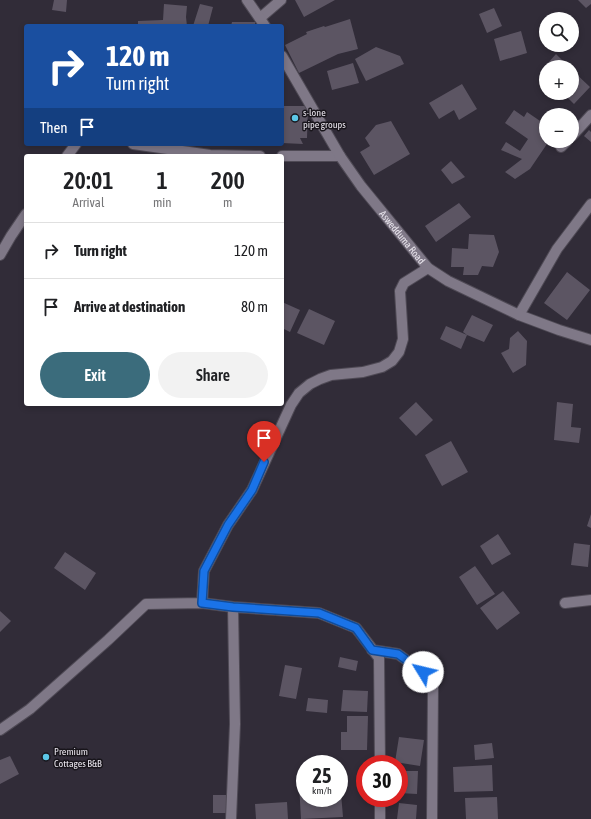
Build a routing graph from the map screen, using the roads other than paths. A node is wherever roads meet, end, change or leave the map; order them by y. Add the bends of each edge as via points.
1 (247, 0) edge
2 (281, 0) edge
3 (263, 22) edge
4 (284, 59) edge
5 (591, 115) edge
6 (579, 128) edge
7 (146, 146) edge
8 (203, 154) edge
9 (284, 156) edge
10 (340, 156) junction
11 (591, 204) edge
12 (24, 217) edge
13 (0, 254) edge
14 (428, 268) junction
15 (519, 315) junction
16 (591, 340) edge
17 (591, 600) edge
18 (202, 603) junction
19 (565, 603) dead end
20 (233, 607) junction
21 (372, 650) junction
22 (0, 730) edge
23 (380, 755) edge
24 (380, 807) edge
25 (231, 819) edge
26 (380, 819) edge
27 (432, 819) edge

1 - 3 street
2 - 3 street
4 - 10 street, Aswedduma Road
5 - 6 street
7 - 8 street
9 - 10 street
10 - 14 street, Aswedduma Road via 361,186
11 - 15 street via 557,249
12 - 13 street
14 - 15 street, Aswedduma Road via 448,281
14 - 18 street via 404,283 400,290 403,339 399,352 392,361 364,372 331,375 310,384 299,393 252,490 228,525 204,571
15 - 16 street, Aswedduma Road
17 - 19 street
18 - 20 street
18 - 22 street via 146,604 30,709
20 - 21 street via 319,613 356,628
20 - 25 street via 235,724
21 - 23 street via 379,658
21 - 27 street via 398,654 423,672 433,688
24 - 26 street

